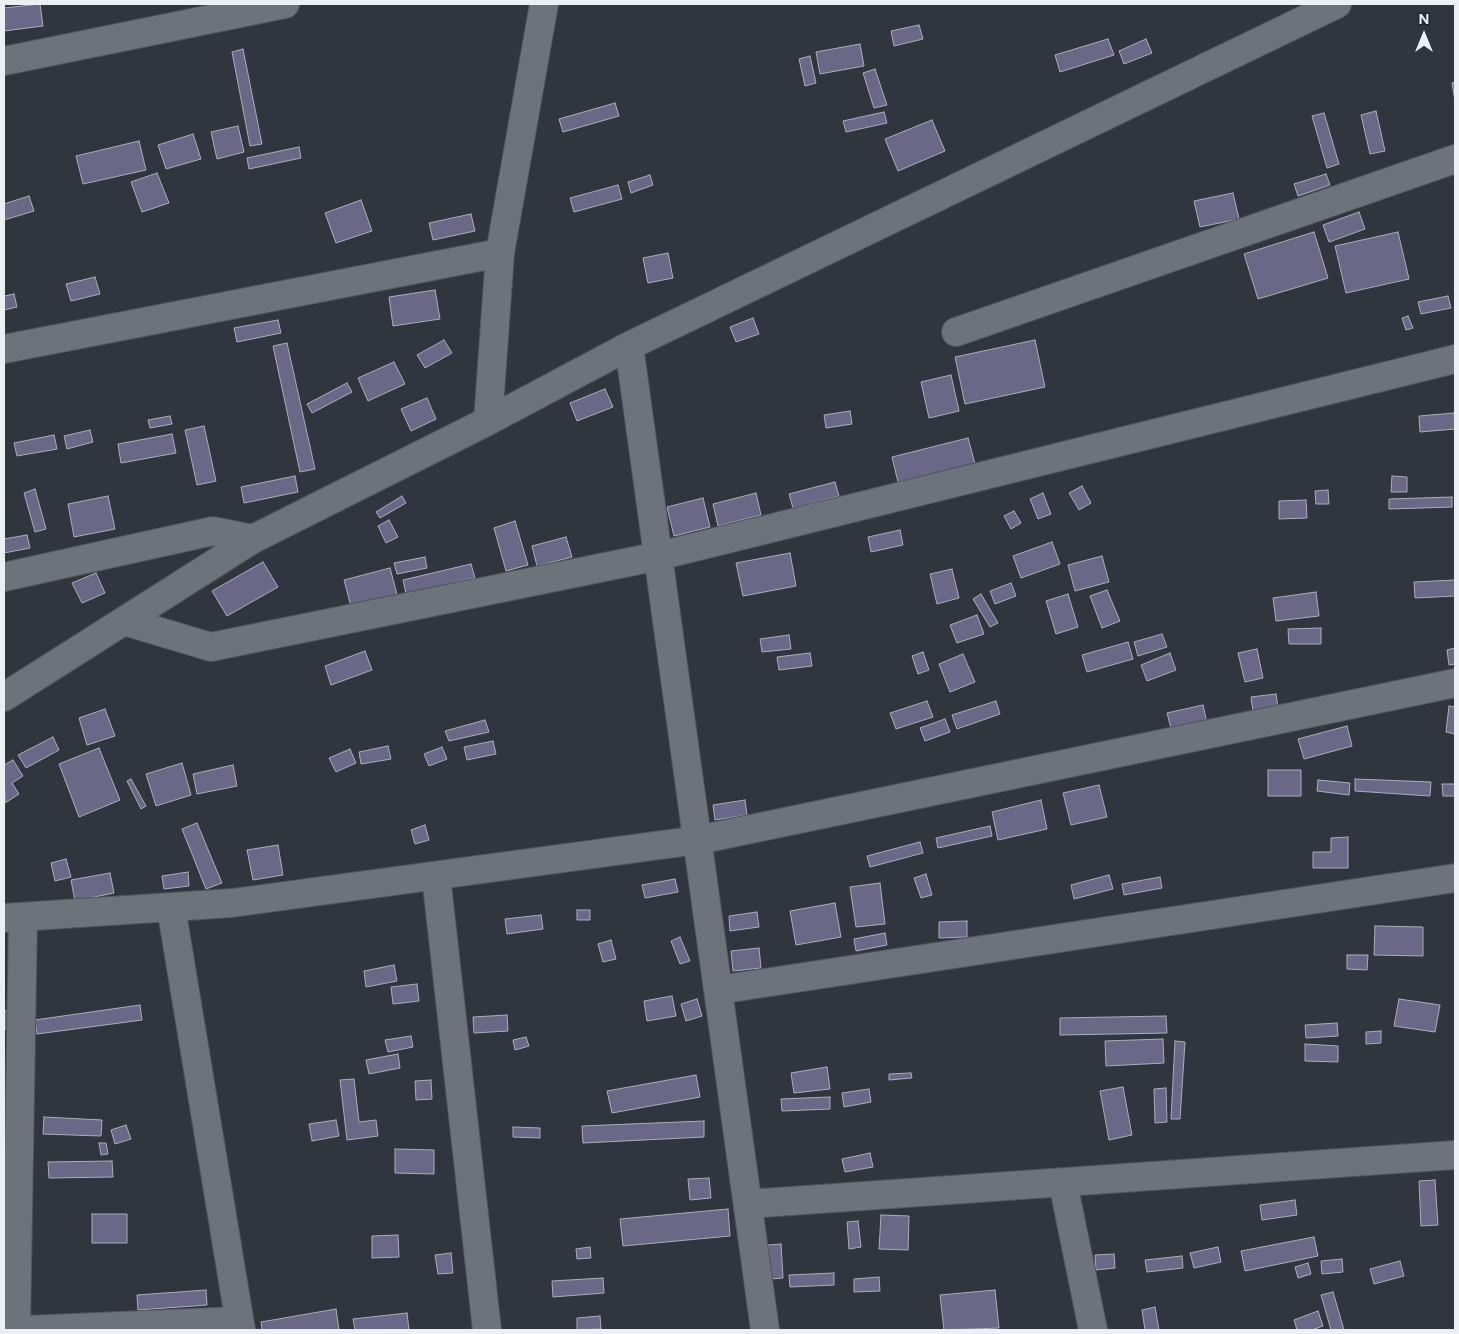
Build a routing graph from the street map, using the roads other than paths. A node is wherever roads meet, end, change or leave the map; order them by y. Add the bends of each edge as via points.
1 (286, 4) edge
2 (544, 4) edge
3 (1337, 4) edge
4 (4, 61) edge
5 (1455, 160) edge
6 (500, 253) junction
7 (956, 332) dead end
8 (629, 346) junction
9 (4, 349) edge
10 (1455, 358) edge
11 (488, 421) junction
12 (253, 538) junction
13 (658, 556) junction
14 (4, 577) edge
15 (124, 621) junction
16 (1455, 683) edge
17 (4, 697) edge
18 (698, 840) junction
19 (436, 876) junction
20 (1455, 878) edge
21 (171, 907) junction
22 (13, 917) edge
23 (718, 990) junction
24 (1455, 1155) edge
25 (1064, 1183) junction
26 (748, 1204) junction
27 (240, 1326) edge
28 (16, 1330) edge
29 (25, 1330) edge
30 (487, 1330) edge
31 (765, 1330) edge
32 (1093, 1330) edge

1 - 4 street
2 - 6 street
3 - 8 street
5 - 7 street
6 - 9 street
6 - 11 street
8 - 11 street
8 - 13 street
10 - 13 street
11 - 12 street
12 - 14 street via 213,531
12 - 15 street
13 - 15 street via 211,647
13 - 18 street
15 - 17 street
16 - 18 street
18 - 19 street
18 - 23 street
19 - 21 street via 232,903
19 - 30 street
20 - 23 street
21 - 22 street
21 - 27 street
22 - 28 street
23 - 26 street
24 - 25 street
25 - 26 street
25 - 32 street
26 - 31 street
27 - 29 street

